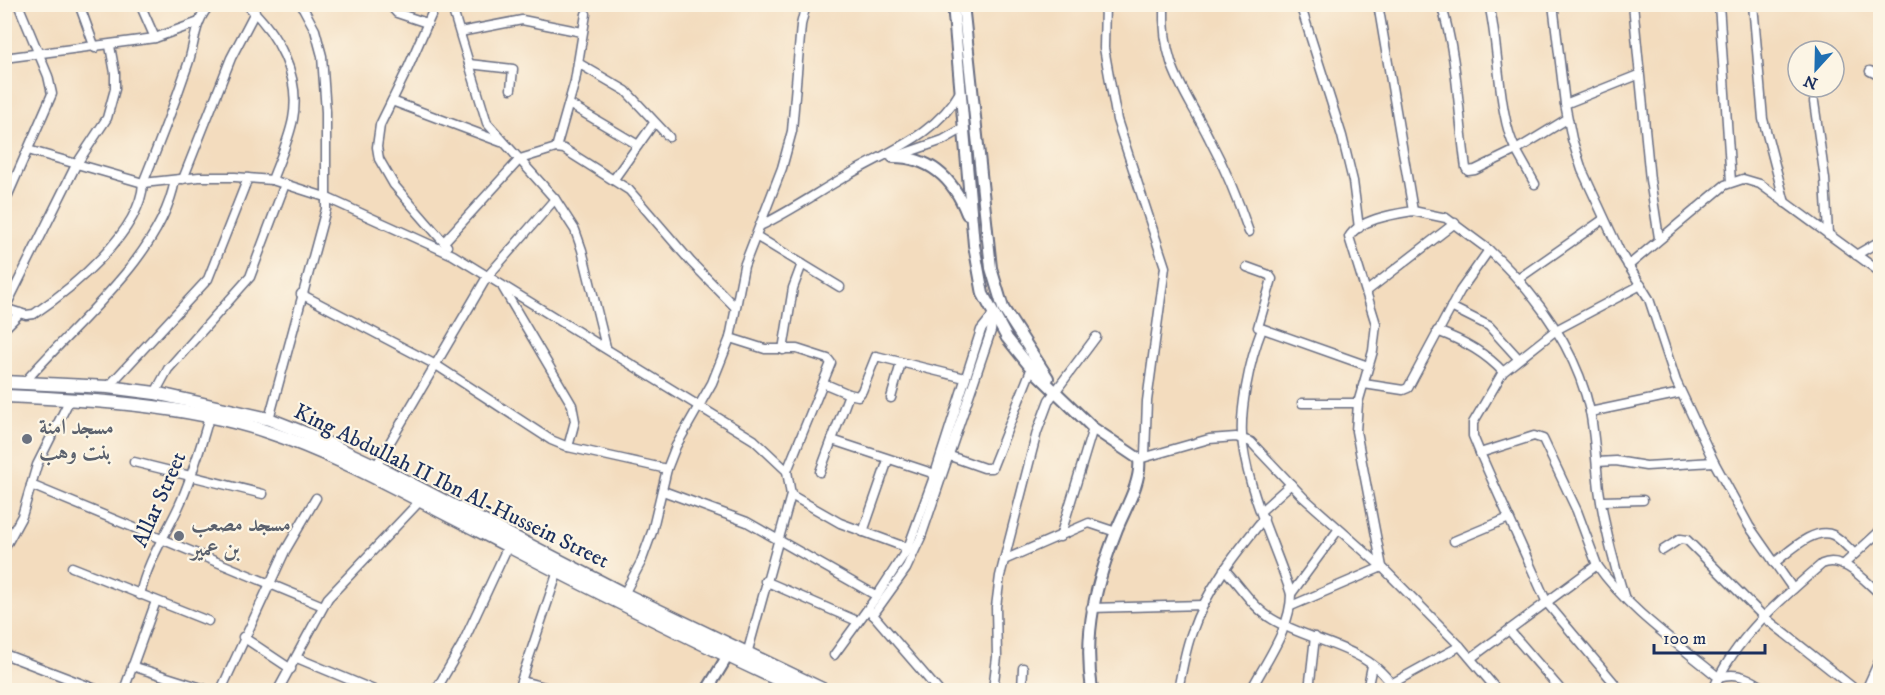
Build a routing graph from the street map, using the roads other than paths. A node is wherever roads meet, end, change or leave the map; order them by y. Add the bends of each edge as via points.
1 (18, 4) edge
2 (79, 4) edge
3 (140, 4) edge
4 (212, 4) edge
5 (246, 4) edge
6 (301, 4) edge
7 (389, 4) edge
8 (436, 4) edge
9 (451, 4) edge
10 (806, 4) edge
11 (953, 4) edge
12 (963, 4) edge
13 (1105, 4) edge
14 (1164, 4) edge
15 (1300, 4) edge
16 (1378, 4) edge
17 (1442, 4) edge
18 (1490, 4) edge
19 (1633, 4) edge
20 (1719, 4) edge
21 (1753, 4) edge
22 (1554, 5) edge
23 (203, 8) edge
24 (255, 12) junction
25 (586, 14) dead end
26 (199, 22) junction
27 (427, 23) junction
28 (460, 32) junction
29 (582, 32) junction
30 (155, 38) junction
31 (110, 46) junction
32 (95, 48) junction
33 (38, 54) junction
34 (4, 58) edge
35 (578, 63) junction
36 (469, 64) junction
37 (1870, 71) dead end
38 (1638, 75) junction
39 (1881, 76) edge
40 (511, 89) dead end
41 (960, 92) junction
42 (392, 101) junction
43 (1814, 102) dead end
44 (569, 104) junction
45 (1565, 104) junction
46 (1567, 118) junction
47 (974, 122) junction
48 (654, 123) junction
49 (964, 128) junction
50 (669, 137) dead end
51 (1879, 138) edge
52 (501, 142) junction
53 (638, 145) junction
54 (556, 148) junction
55 (28, 150) junction
56 (1516, 150) junction
57 (1881, 154) edge
58 (893, 157) junction
59 (520, 159) junction
60 (878, 159) junction
61 (76, 165) junction
62 (248, 178) junction
63 (614, 179) junction
64 (179, 180) junction
65 (272, 180) junction
66 (1731, 182) junction
67 (143, 183) junction
68 (285, 184) junction
69 (1535, 184) dead end
70 (325, 197) junction
71 (555, 199) junction
72 (1785, 203) junction
73 (4, 204) edge
74 (1413, 211) junction
75 (1604, 219) junction
76 (1455, 223) junction
77 (760, 226) junction
78 (973, 227) junction
79 (1359, 228) junction
80 (1249, 232) dead end
81 (1828, 234) junction
82 (756, 236) junction
83 (1659, 238) junction
84 (1881, 241) edge
85 (444, 242) junction
86 (1489, 250) junction
87 (453, 255) junction
88 (1856, 255) junction
89 (802, 264) junction
90 (1628, 266) junction
91 (1247, 267) dead end
92 (1881, 272) edge
93 (487, 277) junction
94 (1518, 279) junction
95 (1641, 285) junction
96 (502, 286) junction
97 (840, 287) dead end
98 (1367, 291) junction
99 (301, 294) junction
100 (735, 307) junction
101 (1451, 307) junction
102 (5, 308) edge
103 (1004, 308) junction
104 (20, 313) junction
105 (993, 315) junction
106 (4, 329) edge
107 (1262, 329) junction
108 (1556, 330) junction
109 (1437, 331) junction
110 (1096, 337) dead end
111 (730, 338) junction
112 (606, 348) junction
113 (783, 350) junction
114 (1518, 358) junction
115 (902, 363) junction
116 (1034, 364) junction
117 (436, 365) junction
118 (1368, 366) junction
119 (1503, 372) junction
120 (965, 378) junction
121 (4, 382) edge
122 (24, 383) junction
123 (823, 383) junction
124 (1364, 384) junction
125 (108, 387) junction
126 (155, 393) junction
127 (849, 393) junction
128 (1058, 393) junction
129 (1681, 393) junction
130 (4, 396) edge
131 (891, 398) dead end
132 (70, 399) junction
133 (1302, 403) dead end
134 (1358, 403) junction
135 (698, 407) junction
136 (1590, 411) junction
137 (208, 418) junction
138 (269, 419) junction
139 (1093, 428) junction
140 (1242, 438) junction
141 (832, 440) junction
142 (568, 447) junction
143 (1480, 453) junction
144 (950, 456) junction
145 (1142, 457) junction
146 (888, 460) junction
147 (134, 462) dead end
148 (1597, 462) junction
149 (1714, 462) junction
150 (376, 466) junction
151 (668, 469) junction
152 (787, 471) junction
153 (820, 472) dead end
154 (935, 474) junction
155 (191, 478) junction
156 (1291, 484) junction
157 (32, 485) junction
158 (663, 491) junction
159 (263, 494) dead end
160 (791, 495) junction
161 (316, 498) dead end
162 (1643, 500) dead end
163 (420, 501) junction
164 (1602, 501) junction
165 (442, 507) junction
166 (1262, 514) junction
167 (1509, 518) junction
168 (467, 520) junction
169 (1338, 530) junction
170 (1881, 531) edge
171 (863, 532) junction
172 (1116, 532) junction
173 (1060, 537) junction
174 (162, 539) junction
175 (777, 539) junction
176 (1454, 541) dead end
177 (508, 546) junction
178 (4, 549) edge
179 (911, 550) junction
180 (1663, 550) dead end
181 (1855, 554) junction
182 (1004, 560) junction
183 (1774, 563) junction
184 (1597, 565) junction
185 (1843, 565) junction
186 (72, 567) dead end
187 (1382, 567) junction
188 (1224, 568) junction
189 (558, 571) junction
190 (765, 581) junction
191 (269, 583) junction
192 (1793, 589) junction
193 (624, 594) junction
194 (1291, 594) junction
195 (1881, 594) edge
196 (140, 595) junction
197 (878, 596) junction
198 (1624, 596) junction
199 (156, 601) junction
200 (1547, 603) junction
201 (1203, 605) junction
202 (323, 606) junction
203 (1291, 606) junction
204 (1091, 608) junction
205 (870, 612) junction
206 (1764, 617) junction
207 (208, 621) dead end
208 (858, 621) junction
209 (1285, 625) junction
210 (1509, 630) junction
211 (243, 637) junction
212 (1315, 637) junction
213 (1460, 646) junction
214 (4, 654) edge
215 (747, 654) junction
216 (834, 655) dead end
217 (727, 657) junction
218 (297, 658) junction
219 (1471, 658) junction
220 (1881, 659) edge
221 (132, 666) junction
222 (1372, 666) junction
223 (1023, 668) dead end
224 (291, 669) junction
225 (1718, 677) junction
226 (522, 681) junction
227 (1393, 687) edge
228 (98, 690) edge
229 (124, 690) edge
230 (208, 690) edge
231 (221, 690) edge
232 (278, 690) edge
233 (374, 690) edge
234 (436, 690) edge
235 (518, 690) edge
236 (555, 690) edge
237 (707, 690) edge
238 (800, 690) edge
239 (824, 690) edge
240 (938, 690) edge
241 (993, 690) edge
242 (1022, 690) edge
243 (1094, 690) edge
244 (1178, 690) edge
245 (1251, 690) edge
246 (1309, 690) edge
247 (1367, 690) edge
248 (1497, 690) edge
249 (1561, 690) edge
250 (1620, 690) edge
251 (1713, 690) edge
252 (1767, 690) edge
253 (1856, 690) edge
254 (1866, 690) edge

1 - 33 street
2 - 32 street
3 - 30 street
4 - 23 street
5 - 24 street
6 - 70 street via 315,30 322,56
7 - 27 street via 397,13
8 - 27 street
9 - 28 street
10 - 77 street via 792,131
11 - 41 street
12 - 47 street
13 - 145 street via 1104,48 1115,110 1165,267
14 - 80 street via 1163,27 1174,76 1220,158
15 - 79 street via 1342,136
16 - 74 street
17 - 56 street via 1454,52 1466,168 1475,170
18 - 56 street via 1508,129
19 - 38 street
20 - 66 street
21 - 72 street via 1763,118
22 - 45 street
23 - 26 street
24 - 64 street
24 - 65 street via 284,53 294,91 293,120
25 - 29 street
26 - 30 street
26 - 67 street
27 - 42 street
28 - 29 street via 522,20
28 - 36 street
29 - 35 street
30 - 31 street
31 - 32 street
31 - 61 street via 115,73 111,108
32 - 33 street
33 - 34 street
33 - 55 street via 52,94
35 - 44 street
35 - 48 street via 623,89
36 - 40 street via 513,69
36 - 52 street via 487,123
37 - 39 street
38 - 45 street
38 - 83 street
41 - 49 street
41 - 60 street via 941,120
42 - 52 street
42 - 85 street via 377,133 379,159 402,196
43 - 81 street
44 - 53 street
44 - 54 street
45 - 46 street
46 - 56 street
46 - 75 street via 1577,156
47 - 49 street
47 - 103 street via 986,247
48 - 50 street
48 - 53 street
49 - 58 street via 943,140
49 - 78 street
51 - 57 street
52 - 59 street
53 - 63 street
54 - 59 street
54 - 63 street via 575,154
55 - 61 street
55 - 73 street
56 - 69 street
58 - 60 street
58 - 78 street via 914,160 939,172 959,194
59 - 71 street
59 - 85 street
60 - 77 street
61 - 67 street
61 - 102 street
62 - 64 street
62 - 65 street
62 - 125 street via 208,279
63 - 100 street
64 - 67 street
64 - 122 street via 154,234 135,262
65 - 68 street
66 - 72 street via 1755,181
66 - 83 street
67 - 104 street via 133,214 105,253 34,314
68 - 70 street
68 - 126 street via 250,277 168,369
70 - 87 street
70 - 99 street via 324,221
71 - 93 street
71 - 112 street via 582,250
72 - 81 street
74 - 76 street via 1432,213
74 - 79 street
75 - 90 street
75 - 94 street
76 - 86 street
76 - 98 street
77 - 82 street
78 - 105 street via 980,284
79 - 98 street via 1349,237
81 - 88 street
82 - 89 street
82 - 100 street
83 - 90 street
84 - 88 street
85 - 87 street
86 - 94 street
86 - 101 street
87 - 93 street
88 - 92 street
89 - 97 street
89 - 113 street via 793,288
90 - 95 street
91 - 107 street via 1272,279 1257,326
93 - 96 street
93 - 117 street
94 - 108 street
95 - 108 street
95 - 129 street via 1654,311
96 - 112 street
96 - 142 street via 572,405 575,422
98 - 118 street via 1376,324
99 - 117 street
99 - 138 street
100 - 111 street
101 - 109 street
101 - 114 street via 1489,326
102 - 104 street
103 - 105 street
103 - 116 street
104 - 106 street
105 - 116 street
105 - 120 street via 981,330
105 - 144 street
107 - 118 street
107 - 140 street via 1251,363
108 - 114 street
108 - 136 street via 1576,366
109 - 119 street via 1489,357
109 - 124 street via 1406,389
110 - 128 street
111 - 113 street
111 - 135 street
112 - 135 street
113 - 123 street via 797,349 828,359 831,365
114 - 119 street
115 - 120 street
115 - 127 street via 876,356 862,391 858,396
115 - 131 street
116 - 128 street
116 - 144 street via 992,468
117 - 142 street via 536,432
117 - 150 street
118 - 124 street
119 - 143 street via 1473,423
120 - 154 street
121 - 122 main road, King Abdullah II Ibn Al-Hussein Street
122 - 125 main road, King Abdullah II Ibn Al-Hussein Street
123 - 127 street
123 - 152 street
124 - 134 street
125 - 126 main road, King Abdullah II Ibn Al-Hussein Street
126 - 138 main road, King Abdullah II Ibn Al-Hussein Street
127 - 141 street
128 - 139 street
128 - 182 street via 1037,432
129 - 136 street
129 - 149 street
130 - 132 main road, King Abdullah II Ibn Al-Hussein Street
132 - 137 main road, King Abdullah II Ibn Al-Hussein Street via 124,403
132 - 157 street via 37,465
133 - 134 street
134 - 187 street via 1356,431
135 - 151 street
135 - 152 street via 754,440
136 - 148 street
137 - 155 street, Allar Street
137 - 163 main road, King Abdullah II Ibn Al-Hussein Street via 272,433
138 - 150 main road, King Abdullah II Ibn Al-Hussein Street
139 - 145 street
139 - 173 street
140 - 145 street via 1209,439
140 - 156 street via 1262,451
140 - 166 street
141 - 146 street
141 - 153 street
142 - 151 street
143 - 167 street
143 - 184 street via 1533,436 1543,439
144 - 179 street
145 - 172 street
146 - 154 street
146 - 171 street
147 - 155 street
148 - 149 street via 1646,466
148 - 164 street
149 - 183 street via 1739,510
150 - 165 main road, King Abdullah II Ibn Al-Hussein Street
151 - 158 street
152 - 160 street
154 - 179 street
155 - 159 street
155 - 174 street, Allar Street
156 - 166 street
156 - 169 street
157 - 174 street
157 - 178 street via 22,516
158 - 175 street via 729,514
158 - 193 street via 646,548
160 - 171 street
160 - 175 street
161 - 191 street
162 - 164 street
163 - 165 main road, King Abdullah II Ibn Al-Hussein Street
163 - 202 street
164 - 198 street
165 - 168 main road, King Abdullah II Ibn Al-Hussein Street
166 - 188 street
166 - 194 street
167 - 176 street
167 - 200 street
168 - 177 main road, King Abdullah II Ibn Al-Hussein Street
168 - 193 main road, King Abdullah II Ibn Al-Hussein Street
169 - 187 street
169 - 194 street
170 - 181 street
171 - 179 street
172 - 173 street via 1090,523
172 - 204 street
173 - 182 street
174 - 191 street
174 - 196 street, Allar Street via 151,558
175 - 190 street
175 - 197 street
177 - 189 main road, King Abdullah II Ibn Al-Hussein Street
177 - 234 street via 462,645
179 - 197 street
179 - 205 street
180 - 206 street via 1680,539 1688,540
181 - 183 street via 1837,537 1823,533
181 - 185 street
182 - 241 street via 996,607
183 - 192 street
184 - 198 street
184 - 200 street
185 - 192 street via 1826,562
185 - 195 street
186 - 196 street
187 - 203 street
187 - 213 street
188 - 201 street
188 - 209 street via 1269,617
189 - 217 main road, King Abdullah II Ibn Al-Hussein Street
189 - 226 street
190 - 208 street
190 - 215 street
191 - 202 street
191 - 211 street
192 - 206 street
193 - 215 main road, King Abdullah II Ibn Al-Hussein Street
194 - 203 street
196 - 199 street
197 - 205 street
198 - 225 street
199 - 207 street
199 - 221 street
200 - 210 street
200 - 250 street
201 - 204 street
201 - 244 street via 1189,641
202 - 218 street
203 - 209 street
204 - 243 street via 1088,643
205 - 208 street
205 - 240 street
206 - 225 street
206 - 253 street
208 - 216 street
209 - 212 street
209 - 245 street
210 - 219 street
210 - 249 street
211 - 224 street
211 - 231 street
212 - 222 street
212 - 246 street
213 - 219 street
213 - 227 street
214 - 228 street
215 - 239 main road, King Abdullah II Ibn Al-Hussein Street
217 - 237 street
217 - 238 main road, King Abdullah II Ibn Al-Hussein Street
218 - 224 street
218 - 233 street
219 - 248 street
220 - 254 street
221 - 229 street
221 - 230 street
222 - 227 street
222 - 247 street
223 - 242 street
224 - 232 street
225 - 251 street
225 - 252 street via 1740,675
226 - 235 street
226 - 236 street

